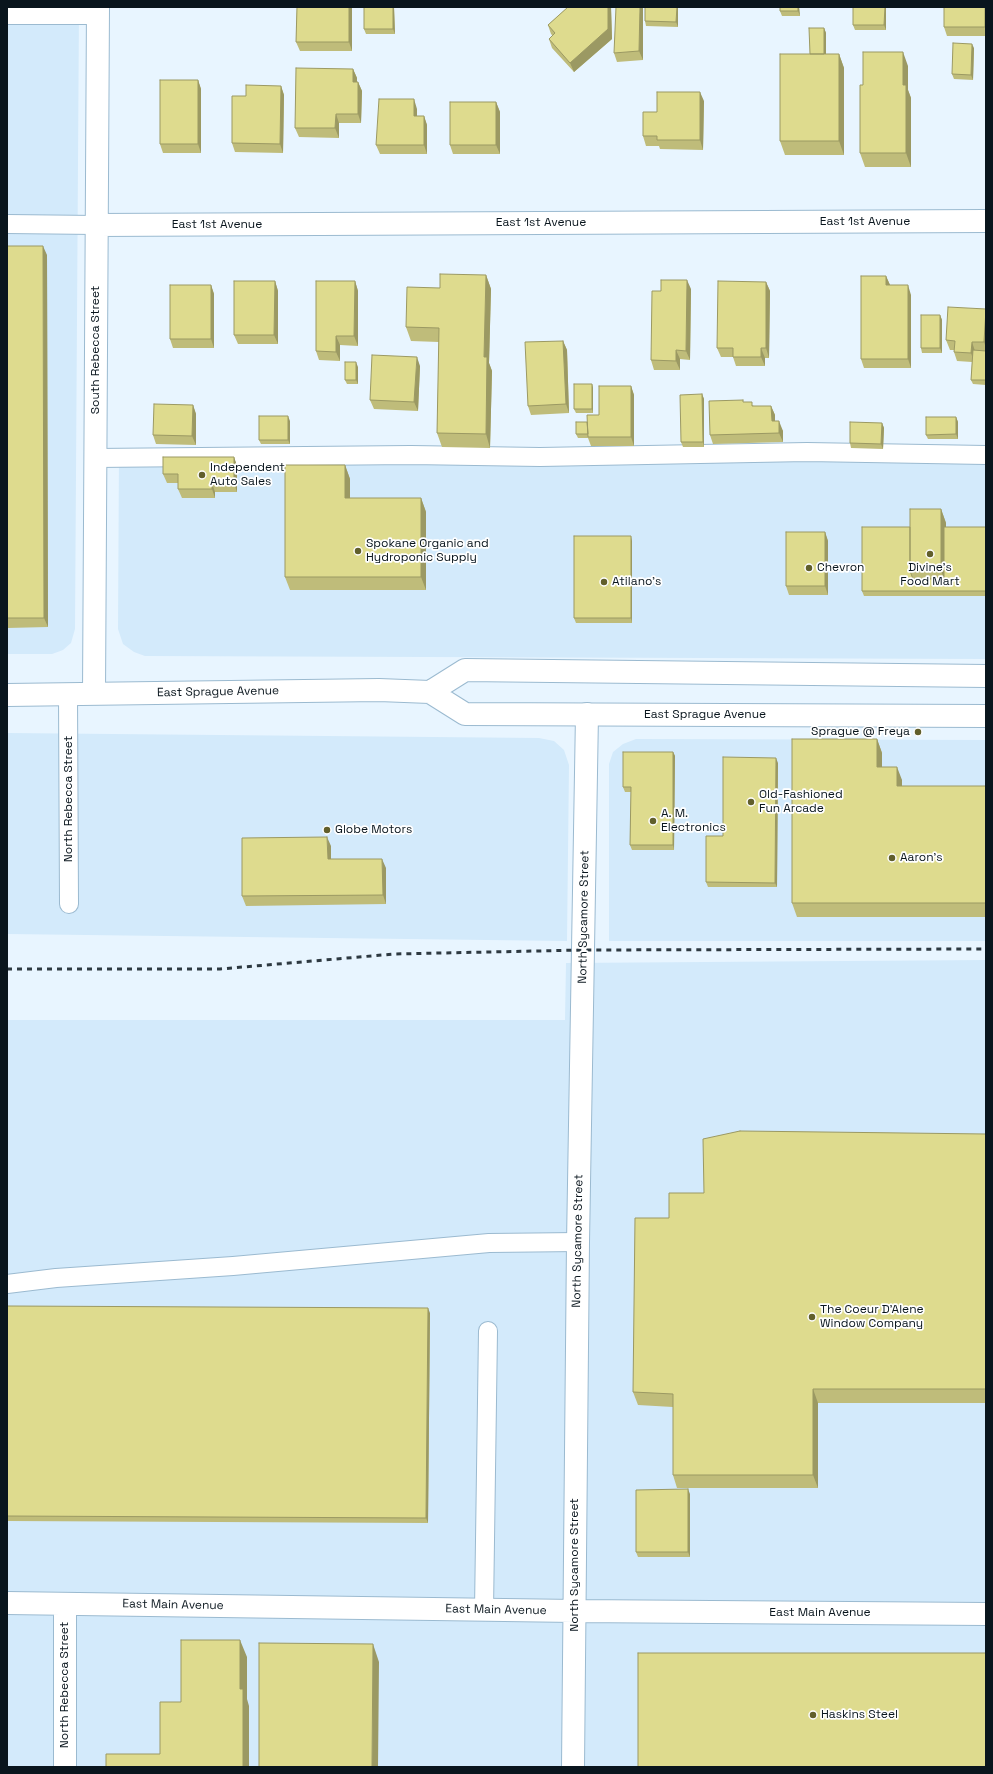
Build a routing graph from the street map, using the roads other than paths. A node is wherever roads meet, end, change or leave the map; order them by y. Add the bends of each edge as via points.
1 (98, 11) edge
2 (7, 15) edge
3 (986, 221) edge
4 (7, 224) edge
5 (96, 225) junction
6 (986, 455) edge
7 (95, 458) junction
8 (986, 676) edge
9 (430, 692) junction
10 (94, 693) junction
11 (68, 694) junction
12 (7, 695) edge
13 (587, 714) junction
14 (986, 716) edge
15 (69, 904) dead end
16 (578, 1242) junction
17 (7, 1284) edge
18 (488, 1331) dead end
19 (7, 1603) edge
20 (65, 1604) junction
21 (484, 1610) junction
22 (575, 1611) junction
23 (986, 1614) edge
24 (65, 1767) edge
25 (573, 1767) edge

1 - 2 lane
1 - 5 street, South Rebecca Street
3 - 5 street, East 1st Avenue
4 - 5 lane
5 - 7 street, South Rebecca Street
6 - 7 lane via 807,452 548,457 403,455
7 - 10 street, South Rebecca Street
8 - 9 street via 465,670
9 - 10 street, East Sprague Avenue via 372,690
9 - 13 street, East Sprague Avenue via 465,714
10 - 11 street, East Sprague Avenue
11 - 12 street, East Sprague Avenue
11 - 15 lane, North Rebecca Street
13 - 14 street, East Sprague Avenue
13 - 16 street, North Sycamore Street
16 - 17 lane via 489,1243
16 - 22 street, North Sycamore Street
18 - 21 lane
19 - 20 street, East Main Avenue
20 - 21 street, East Main Avenue
20 - 24 street, North Rebecca Street
21 - 22 street, East Main Avenue
22 - 23 street, East Main Avenue
22 - 25 street, North Sycamore Street

